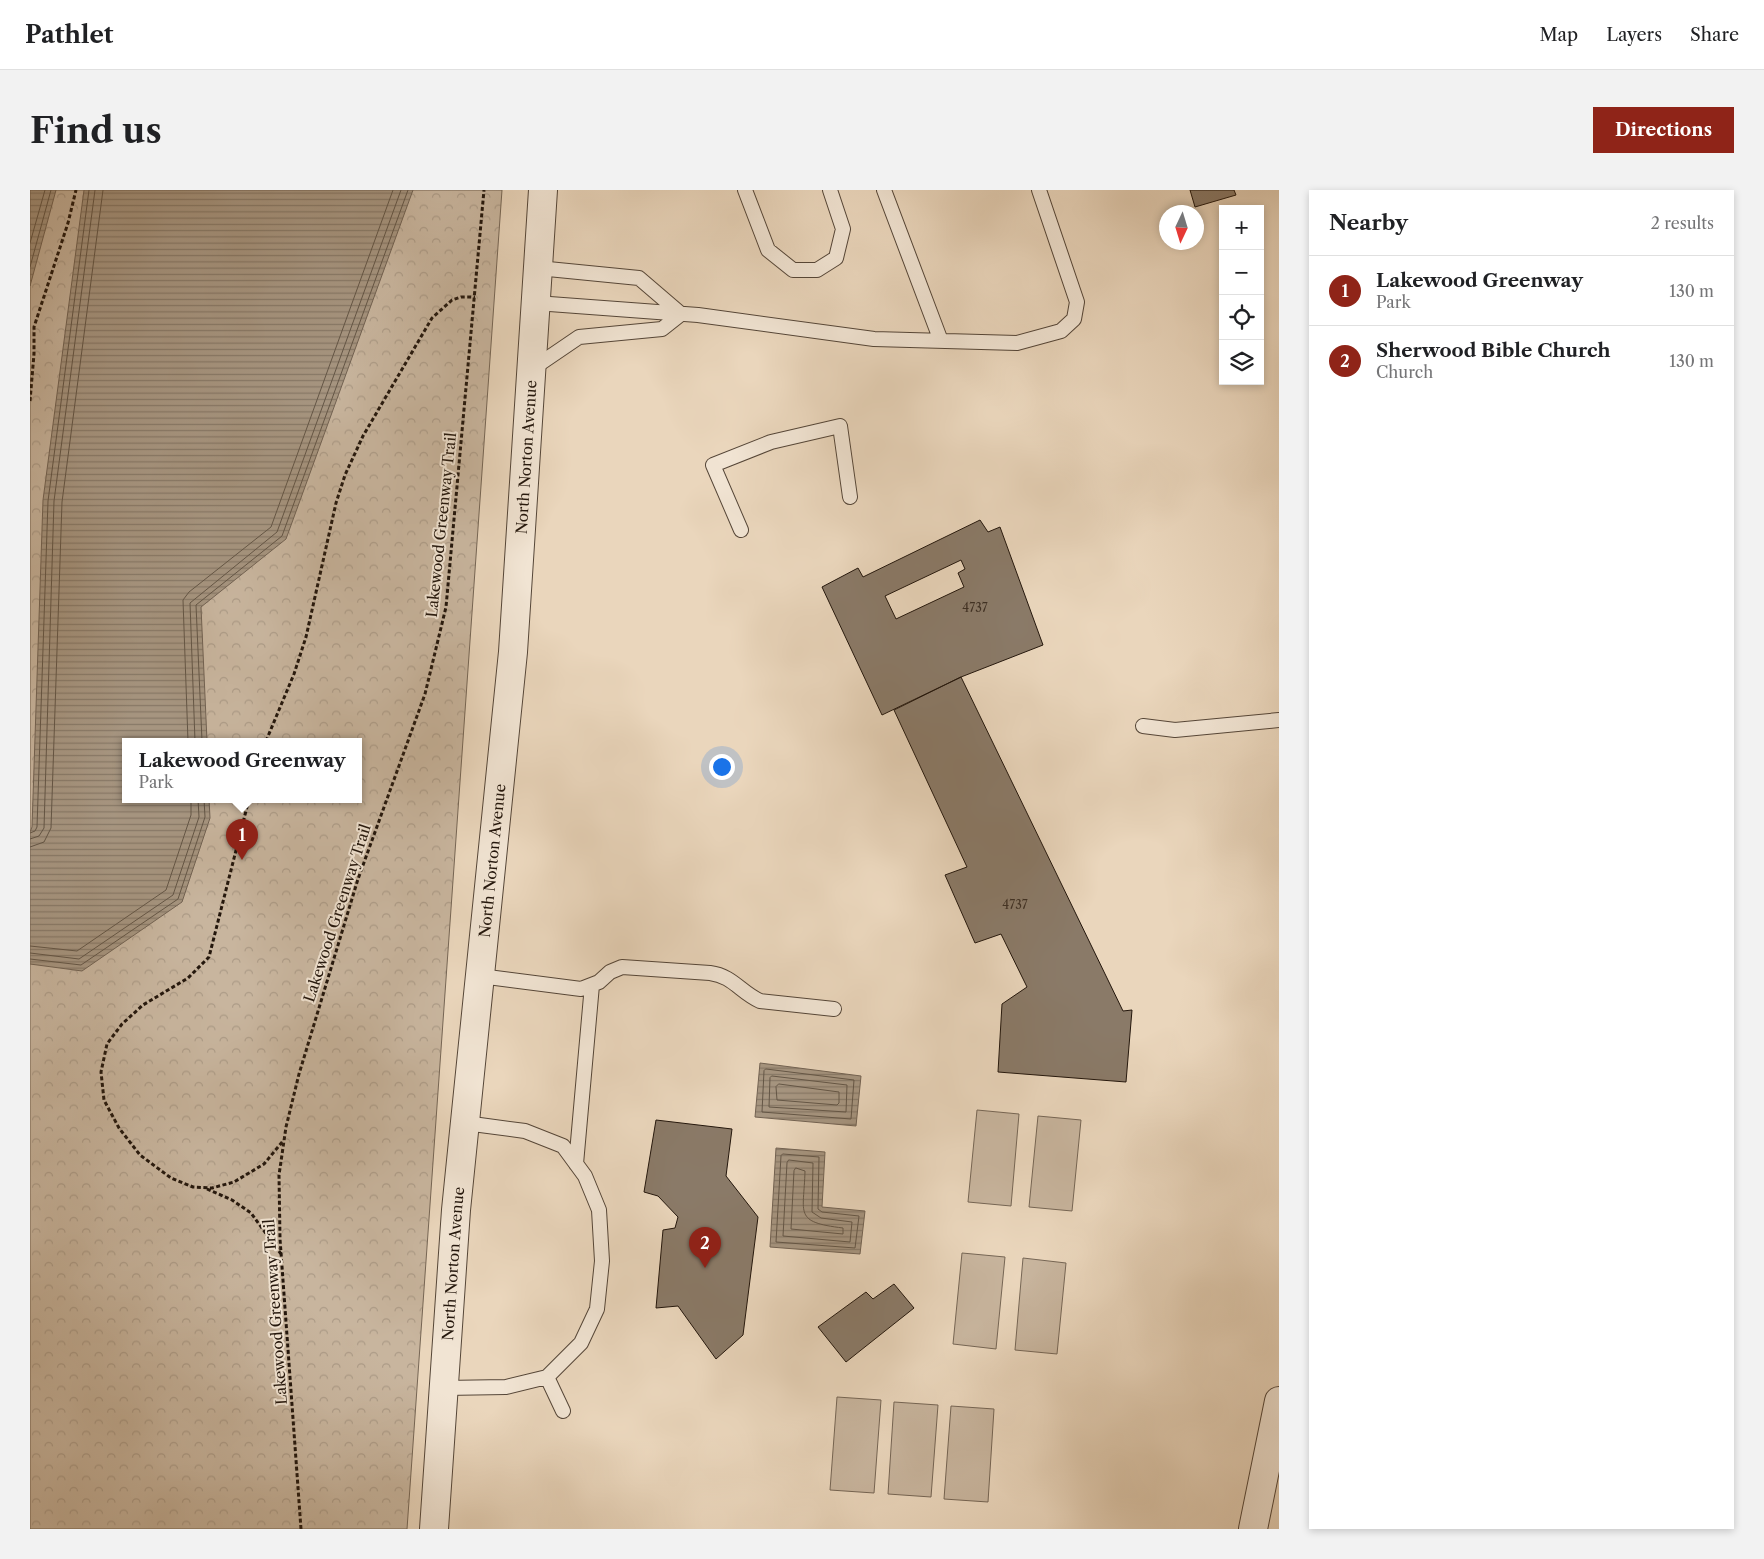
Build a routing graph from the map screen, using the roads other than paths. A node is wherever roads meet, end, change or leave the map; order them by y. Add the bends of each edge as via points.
1 (543, 190) edge
2 (745, 190) edge
3 (830, 190) edge
4 (884, 190) edge
5 (1039, 190) edge
6 (538, 268) junction
7 (536, 303) junction
8 (680, 314) junction
9 (941, 341) junction
10 (531, 369) junction
11 (850, 497) dead end
12 (741, 530) dead end
13 (1279, 720) edge
14 (1143, 726) dead end
15 (480, 976) junction
16 (592, 985) junction
17 (834, 1009) dead end
18 (465, 1123) junction
19 (576, 1164) junction
20 (547, 1377) junction
21 (444, 1388) junction
22 (1279, 1400) edge
23 (563, 1411) dead end
24 (434, 1529) edge
25 (1253, 1529) edge

1 - 6 street, North Norton Avenue
2 - 3 lane via 768,250 793,270 817,270 836,258 842,229
4 - 9 lane
5 - 9 lane via 1077,302 1074,319 1061,331 1017,343
6 - 7 street, North Norton Avenue
6 - 8 lane via 640,278
7 - 8 lane
7 - 10 street, North Norton Avenue
8 - 9 lane via 874,339
8 - 10 lane via 662,329 579,337
10 - 15 street, North Norton Avenue via 513,652
11 - 12 lane via 840,426 771,442 713,464
13 - 14 lane via 1175,730
15 - 16 lane via 581,989
15 - 18 street, North Norton Avenue
16 - 17 lane via 622,967 710,973 724,975 760,1001
16 - 19 lane
18 - 19 lane via 525,1131 562,1146
18 - 21 street, North Norton Avenue
19 - 20 lane via 585,1176 599,1210 602,1261 597,1309 580,1343
20 - 21 lane via 506,1387
20 - 23 lane
21 - 24 street, North Norton Avenue
22 - 25 street

